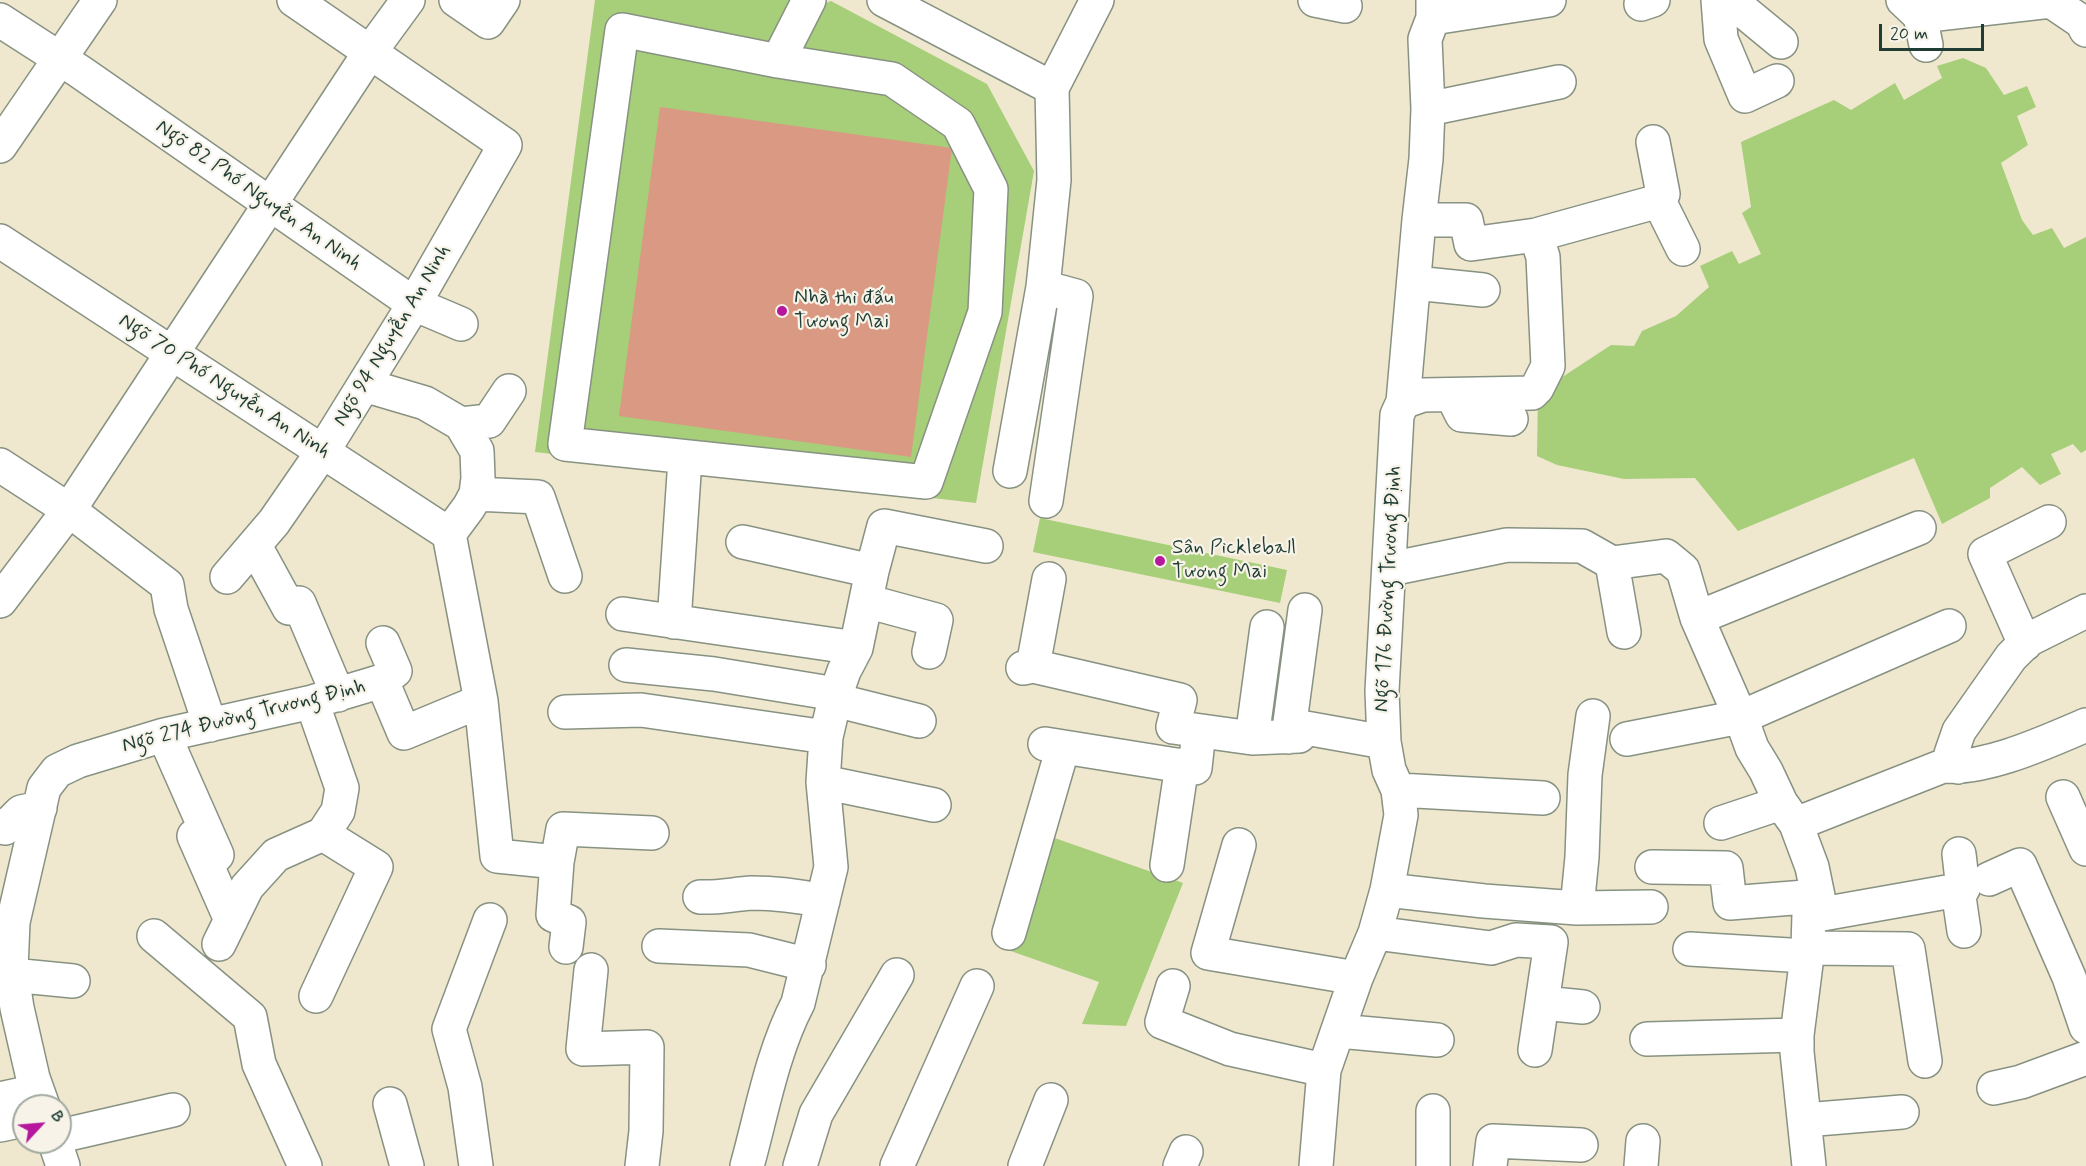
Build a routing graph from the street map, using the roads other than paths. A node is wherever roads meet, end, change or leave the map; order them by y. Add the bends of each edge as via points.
1 (100, 0) edge
2 (294, 0) edge
3 (408, 0) edge
4 (456, 0) edge
5 (502, 0) edge
6 (809, 0) edge
7 (1097, 0) edge
8 (1550, 0) edge
9 (1718, 0) edge
10 (1730, 0) edge
11 (895, 3) edge
12 (1430, 19) edge
13 (0, 20) edge
14 (1916, 20) edge
15 (2086, 30) edge
16 (1781, 42) dead end
17 (370, 52) junction
18 (60, 58) junction
19 (778, 62) junction
20 (1555, 79) dead end
21 (1777, 81) dead end
22 (1052, 88) junction
23 (1428, 109) junction
24 (1653, 142) dead end
25 (0, 146) edge
26 (1659, 201) junction
27 (269, 205) junction
28 (1419, 220) junction
29 (1536, 235) junction
30 (0, 241) edge
31 (1683, 249) dead end
32 (1415, 283) junction
33 (1043, 287) junction
34 (1483, 290) dead end
35 (414, 304) junction
36 (461, 324) dead end
37 (171, 353) junction
38 (1572, 365) dead end
39 (364, 385) junction
40 (1537, 388) junction
41 (509, 391) dead end
42 (1453, 396) junction
43 (1404, 402) junction
44 (1511, 419) dead end
45 (461, 424) junction
46 (323, 451) junction
47 (0, 465) edge
48 (1010, 471) dead end
49 (684, 474) dead end
50 (476, 494) junction
51 (1046, 501) dead end
52 (69, 510) junction
53 (2049, 522) dead end
54 (1918, 528) dead end
55 (449, 534) junction
56 (743, 542) dead end
57 (255, 546) junction
58 (986, 546) dead end
59 (1611, 562) junction
60 (1390, 569) junction
61 (565, 576) dead end
62 (227, 577) dead end
63 (1049, 579) dead end
64 (869, 586) junction
65 (0, 601) edge
66 (2086, 611) edge
67 (623, 614) dead end
68 (1696, 618) junction
69 (674, 622) junction
70 (1949, 626) dead end
71 (1624, 632) dead end
72 (383, 643) dead end
73 (2025, 644) junction
74 (856, 648) junction
75 (929, 652) dead end
76 (626, 665) dead end
77 (382, 681) junction
78 (835, 697) junction
79 (325, 699) junction
80 (481, 701) junction
81 (565, 712) dead end
82 (1593, 716) dead end
83 (1740, 717) junction
84 (919, 721) dead end
85 (210, 725) junction
86 (2086, 725) edge
87 (1199, 731) junction
88 (164, 735) junction
89 (826, 737) junction
90 (1288, 737) junction
91 (1252, 738) junction
92 (1627, 739) dead end
93 (1384, 742) junction
94 (1182, 765) junction
95 (1958, 767) junction
96 (823, 782) junction
97 (1398, 790) junction
98 (2063, 797) dead end
99 (1543, 798) dead end
100 (934, 805) dead end
101 (40, 808) junction
102 (197, 810) junction
103 (1789, 813) junction
104 (3, 822) edge
105 (1720, 823) dead end
106 (652, 833) dead end
107 (323, 834) junction
108 (1239, 845) dead end
109 (2086, 849) edge
110 (1959, 854) dead end
111 (217, 855) dead end
112 (557, 862) junction
113 (1167, 865) dead end
114 (1652, 867) dead end
115 (1989, 879) dead end
116 (1388, 890) junction
117 (1958, 890) junction
118 (700, 897) dead end
119 (823, 901) junction
120 (1651, 907) dead end
121 (1577, 908) junction
122 (490, 920) dead end
123 (1811, 929) junction
124 (1964, 931) dead end
125 (1009, 933) dead end
126 (1376, 933) junction
127 (154, 936) dead end
128 (660, 945) dead end
129 (566, 947) dead end
130 (1690, 949) dead end
131 (809, 965) junction
132 (591, 970) dead end
133 (897, 975) dead end
134 (1356, 978) junction
135 (8, 980) edge
136 (73, 981) dead end
137 (977, 986) dead end
138 (1173, 986) dead end
139 (316, 996) dead end
140 (1543, 1003) junction
141 (1583, 1007) dead end
142 (2086, 1027) edge
143 (1339, 1030) junction
144 (1797, 1035) junction
145 (1647, 1039) dead end
146 (1437, 1040) dead end
147 (1535, 1050) dead end
148 (2086, 1058) edge
149 (1924, 1061) dead end
150 (1324, 1070) junction
151 (1994, 1088) dead end
152 (39, 1094) edge
153 (1051, 1100) dead end
154 (390, 1104) dead end
155 (173, 1110) dead end
156 (1433, 1111) dead end
157 (1902, 1112) dead end
158 (1805, 1120) junction
159 (72, 1133) edge
160 (1581, 1145) dead end
161 (305, 1166) edge
162 (407, 1166) edge
163 (476, 1166) edge
164 (642, 1166) edge
165 (747, 1166) edge
166 (800, 1166) edge
167 (897, 1166) edge
168 (1025, 1166) edge
169 (1316, 1166) edge
170 (1432, 1166) edge
171 (1490, 1166) edge
172 (1809, 1166) edge

1 - 18 street
2 - 17 street
3 - 17 street
4 - 5 street via 488,22
6 - 19 street
7 - 22 street
8 - 12 street
9 - 21 street via 1721,39 1745,96
10 - 16 street
11 - 22 street
12 - 23 street, Ngõ 176 Đường Trương Định
13 - 18 street, Ngõ 82 Phố Nguyễn An Ninh
14 - 15 street via 2051,1 2082,22
17 - 27 street
17 - 35 street, Ngõ 94 Nguyễn An Ninh via 505,145
18 - 25 street
18 - 27 street, Ngõ 82 Phố Nguyễn An Ninh
19 - 19 street via 622,30 565,444 926,482 986,312 991,189 958,124 892,79
20 - 23 street
22 - 33 street via 1054,180
23 - 28 street, Ngõ 176 Đường Trương Định
24 - 26 street via 1663,194
26 - 29 street
26 - 31 street
27 - 35 street, Ngõ 82 Phố Nguyễn An Ninh
27 - 37 street
28 - 29 street via 1466,220 1471,244
28 - 32 street, Ngõ 176 Đường Trương Định
29 - 40 street via 1543,257 1548,366
30 - 37 street, Ngõ 70 Phố Nguyễn An Ninh
32 - 34 street
32 - 43 street, Ngõ 176 Đường Trương Định
33 - 48 street
33 - 51 street via 1076,296
35 - 36 street, Ngõ 82 Phố Nguyễn An Ninh
35 - 39 street, Ngõ 94 Nguyễn An Ninh
37 - 46 street, Ngõ 70 Phố Nguyễn An Ninh
37 - 52 street
38 - 40 street
39 - 45 street via 424,403
39 - 46 street, Ngõ 94 Nguyễn An Ninh
40 - 42 street via 1532,393
41 - 45 street via 489,421
42 - 43 street via 1423,395
42 - 44 street via 1462,415
43 - 60 street, Ngõ 176 Đường Trương Định via 1397,415
45 - 50 street via 477,451
46 - 55 street, Ngõ 70 Phố Nguyễn An Ninh
46 - 57 street, Ngõ 94 Nguyễn An Ninh
47 - 52 street
49 - 69 street
50 - 55 street
50 - 61 street via 538,497
52 - 65 street
52 - 85 street via 167,585 171,609
53 - 73 street via 1985,554
54 - 68 street
55 - 80 street
56 - 64 street
57 - 62 street, Ngõ 94 Nguyễn An Ninh
57 - 79 street via 289,608 299,603
58 - 64 street via 885,526
59 - 60 street via 1582,546 1507,545
59 - 68 street via 1666,556 1683,570
59 - 71 street
60 - 93 street, Ngõ 176 Đường Trương Định
63 - 87 street via 1028,667 1179,700 1173,727
64 - 74 street
64 - 75 street via 936,620
66 - 73 street
67 - 69 street
68 - 83 street
69 - 74 street
70 - 83 street
72 - 77 street via 395,671
73 - 95 street via 2011,657 1959,731 1951,754
74 - 78 street
76 - 78 street via 714,674
77 - 79 street, Ngõ 274 Đường Trương Định
77 - 80 street, Ngõ 274 Đường Trương Định via 404,734
78 - 84 street
78 - 89 street
79 - 85 street, Ngõ 274 Đường Trương Định
79 - 107 street via 342,788 338,811
80 - 112 street via 497,856
81 - 89 street via 641,710
82 - 121 street via 1585,775
83 - 92 street
83 - 103 street via 1752,748
85 - 88 street, Ngõ 274 Đường Trương Định
86 - 95 street via 1986,762
87 - 91 street
87 - 94 street via 1195,768
88 - 101 street, Ngõ 274 Đường Trương Định via 57,771 44,788
88 - 102 street
89 - 96 street
90 - 91 street
90 - 91 street via 1292,614
90 - 93 street via 1299,736 1300,727
93 - 97 street, Ngõ 176 Đường Trương Định via 1389,770
94 - 113 street
94 - 125 street via 1054,745
95 - 103 street via 1943,766
96 - 100 street
96 - 119 street via 831,867
97 - 99 street
97 - 116 street, Ngõ 176 Đường Trương Định via 1401,814
98 - 109 street
101 - 104 street
101 - 135 street, Ngõ 274 Đường Trương Định via 13,922
102 - 107 street via 185,816 225,932 247,887 276,855
102 - 111 street
103 - 105 street
103 - 123 street via 1812,867
106 - 112 street via 563,829
107 - 139 street via 376,867
108 - 134 street via 1209,953
110 - 117 street via 1963,889
112 - 129 street via 553,915 569,922
114 - 123 street via 1726,868 1730,903
115 - 142 street via 2020,865 2069,977
116 - 121 street
116 - 126 street, Ngõ 176 Đường Trương Định
117 - 123 street
117 - 124 street
118 - 119 street via 750,893
119 - 131 street
120 - 121 street
122 - 163 street via 438,1033 465,1087
123 - 130 street
123 - 144 street
123 - 149 street via 1908,949
126 - 134 street, Ngõ 176 Đường Trương Định
126 - 140 street via 1491,948 1516,940 1551,942
127 - 161 street via 250,1017 259,1064
128 - 131 street via 749,950
131 - 165 street via 772,1071
132 - 164 street via 583,1049 647,1047
133 - 166 street via 816,1114
134 - 143 street, Ngõ 176 Đường Trương Định
135 - 136 street
135 - 152 street, Ngõ 274 Đường Trương Định
137 - 167 street
138 - 150 street via 1162,1022 1230,1049
140 - 141 street
140 - 147 street
143 - 146 street
143 - 150 street, Ngõ 176 Đường Trương Định
144 - 145 street
144 - 158 street
148 - 151 street
150 - 169 street, Ngõ 176 Đường Trương Định
153 - 168 street
154 - 162 street
155 - 159 street
156 - 170 street
157 - 158 street
158 - 172 street
160 - 171 street via 1493,1141

